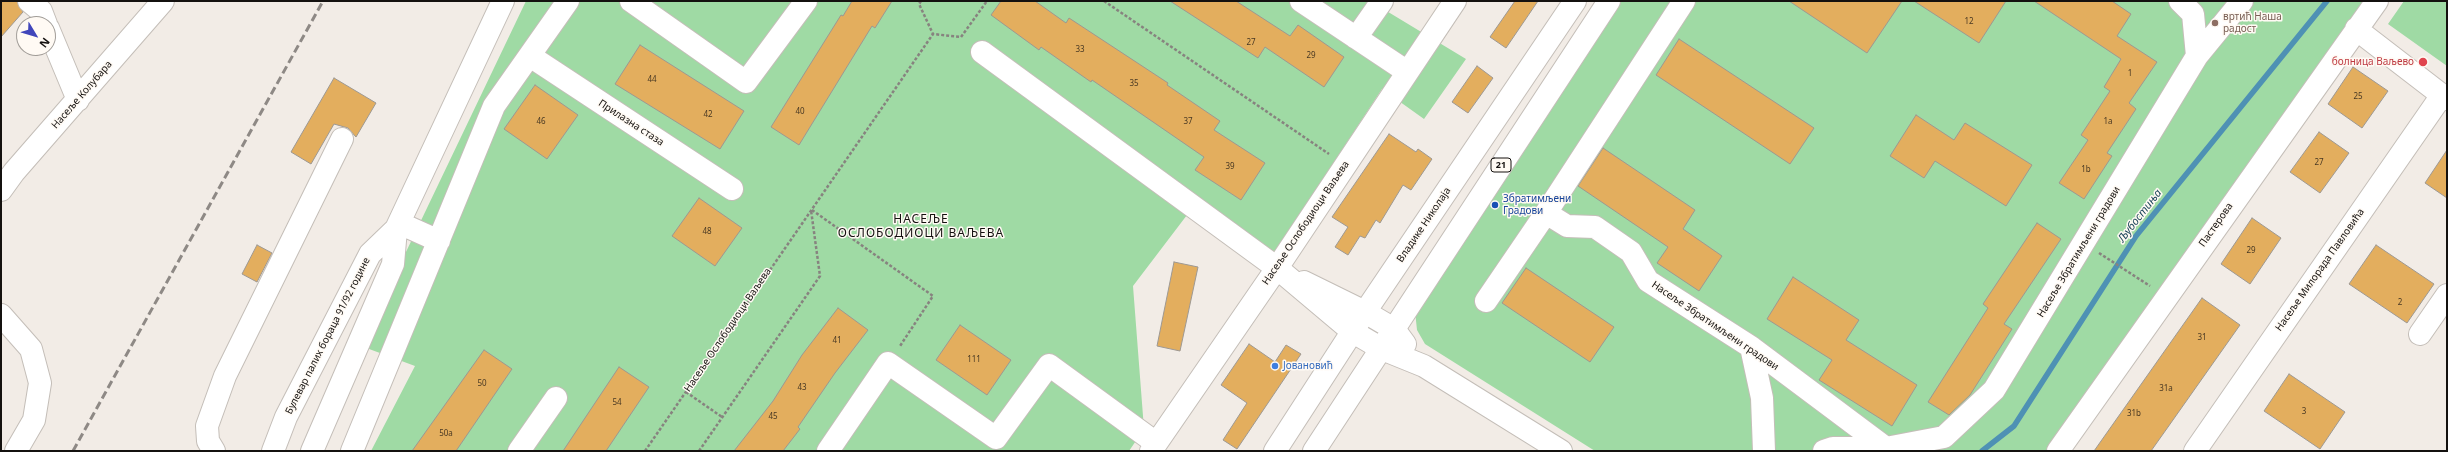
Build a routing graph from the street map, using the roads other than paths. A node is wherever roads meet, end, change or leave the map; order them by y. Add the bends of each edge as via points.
1 (29, 1) edge
2 (163, 1) edge
3 (502, 1) edge
4 (568, 1) edge
5 (631, 1) edge
6 (806, 1) edge
7 (1301, 1) edge
8 (1382, 1) edge
9 (1455, 1) edge
10 (1575, 1) edge
11 (1608, 1) edge
12 (1684, 1) edge
13 (2180, 1) edge
14 (2242, 1) edge
15 (2377, 1) edge
16 (43, 16) edge
17 (2356, 29) junction
18 (1356, 38) junction
19 (56, 47) edge
20 (982, 52) dead end
21 (530, 56) junction
22 (2197, 56) junction
23 (1406, 71) junction
24 (2444, 97) edge
25 (78, 100) junction
26 (342, 139) dead end
27 (732, 189) dead end
28 (1, 190) edge
29 (1546, 213) junction
30 (397, 226) junction
31 (439, 241) junction
32 (1277, 268) junction
33 (2447, 295) edge
34 (1486, 301) dead end
35 (1365, 312) junction
36 (1, 315) edge
37 (1394, 329) junction
38 (1353, 332) junction
39 (2420, 334) dead end
40 (1751, 347) junction
41 (1382, 348) junction
42 (1424, 366) junction
43 (556, 398) dead end
44 (1154, 447) edge
45 (1886, 448) junction
46 (16, 451) edge
47 (214, 451) edge
48 (273, 451) edge
49 (312, 451) edge
50 (352, 451) edge
51 (519, 451) edge
52 (828, 451) edge
53 (1275, 451) edge
54 (1314, 451) edge
55 (1560, 451) edge
56 (1764, 451) edge
57 (1824, 451) edge
58 (2058, 451) edge
59 (2195, 451) edge

1 - 16 street
2 - 25 street, Насеље Колубара
3 - 30 street, Булевар палих бораца 91/92 године
4 - 21 street
5 - 6 street via 746,82
7 - 18 street
8 - 18 street
9 - 23 street, Насеље Ослободиоци Ваљева
10 - 35 street, Владике Николаја
11 - 37 street, 21
12 - 29 street
13 - 22 street via 2193,14
14 - 22 street, Насеље Збратимљени градови
15 - 17 street, Пастерова
17 - 24 street
17 - 58 street, Пастерова
18 - 23 street
19 - 25 street
20 - 32 street
21 - 27 street, Прилазна стаза
21 - 31 street via 494,106
22 - 45 street, Насеље Збратимљени градови via 1994,390 1944,437
23 - 32 street, Насеље Ослободиоци Ваљева
24 - 59 street, Насеље Милорада Павловића
25 - 28 street, Насеље Колубара
26 - 47 street via 226,376 207,426 208,441
29 - 34 street
29 - 40 street, Насеље Збратимљени градови via 1568,226 1595,228 1631,252 1648,281
30 - 31 street
30 - 48 street, Булевар палих бораца 91/92 године via 370,254 286,417
30 - 49 street, Булевар палих бораца 91/92 године via 393,264
31 - 50 street
32 - 35 street
32 - 38 street
32 - 44 street, Насеље Ослободиоци Ваљева
33 - 39 street
35 - 37 street
35 - 38 street, Владике Николаја
36 - 46 street via 31,349 40,383 34,420
37 - 41 street, 21
37 - 42 street
38 - 41 street
38 - 53 street, Владике Николаја
40 - 45 street, Насеље Збратимљени градови
40 - 56 street via 1762,398
41 - 42 street
41 - 54 street, 21
42 - 55 street
43 - 51 street
44 - 52 street, Насеље Ослободиоци Ваљева via 1049,365 996,438 888,364
45 - 57 street, Насеље Збратимљени градови via 1833,448

